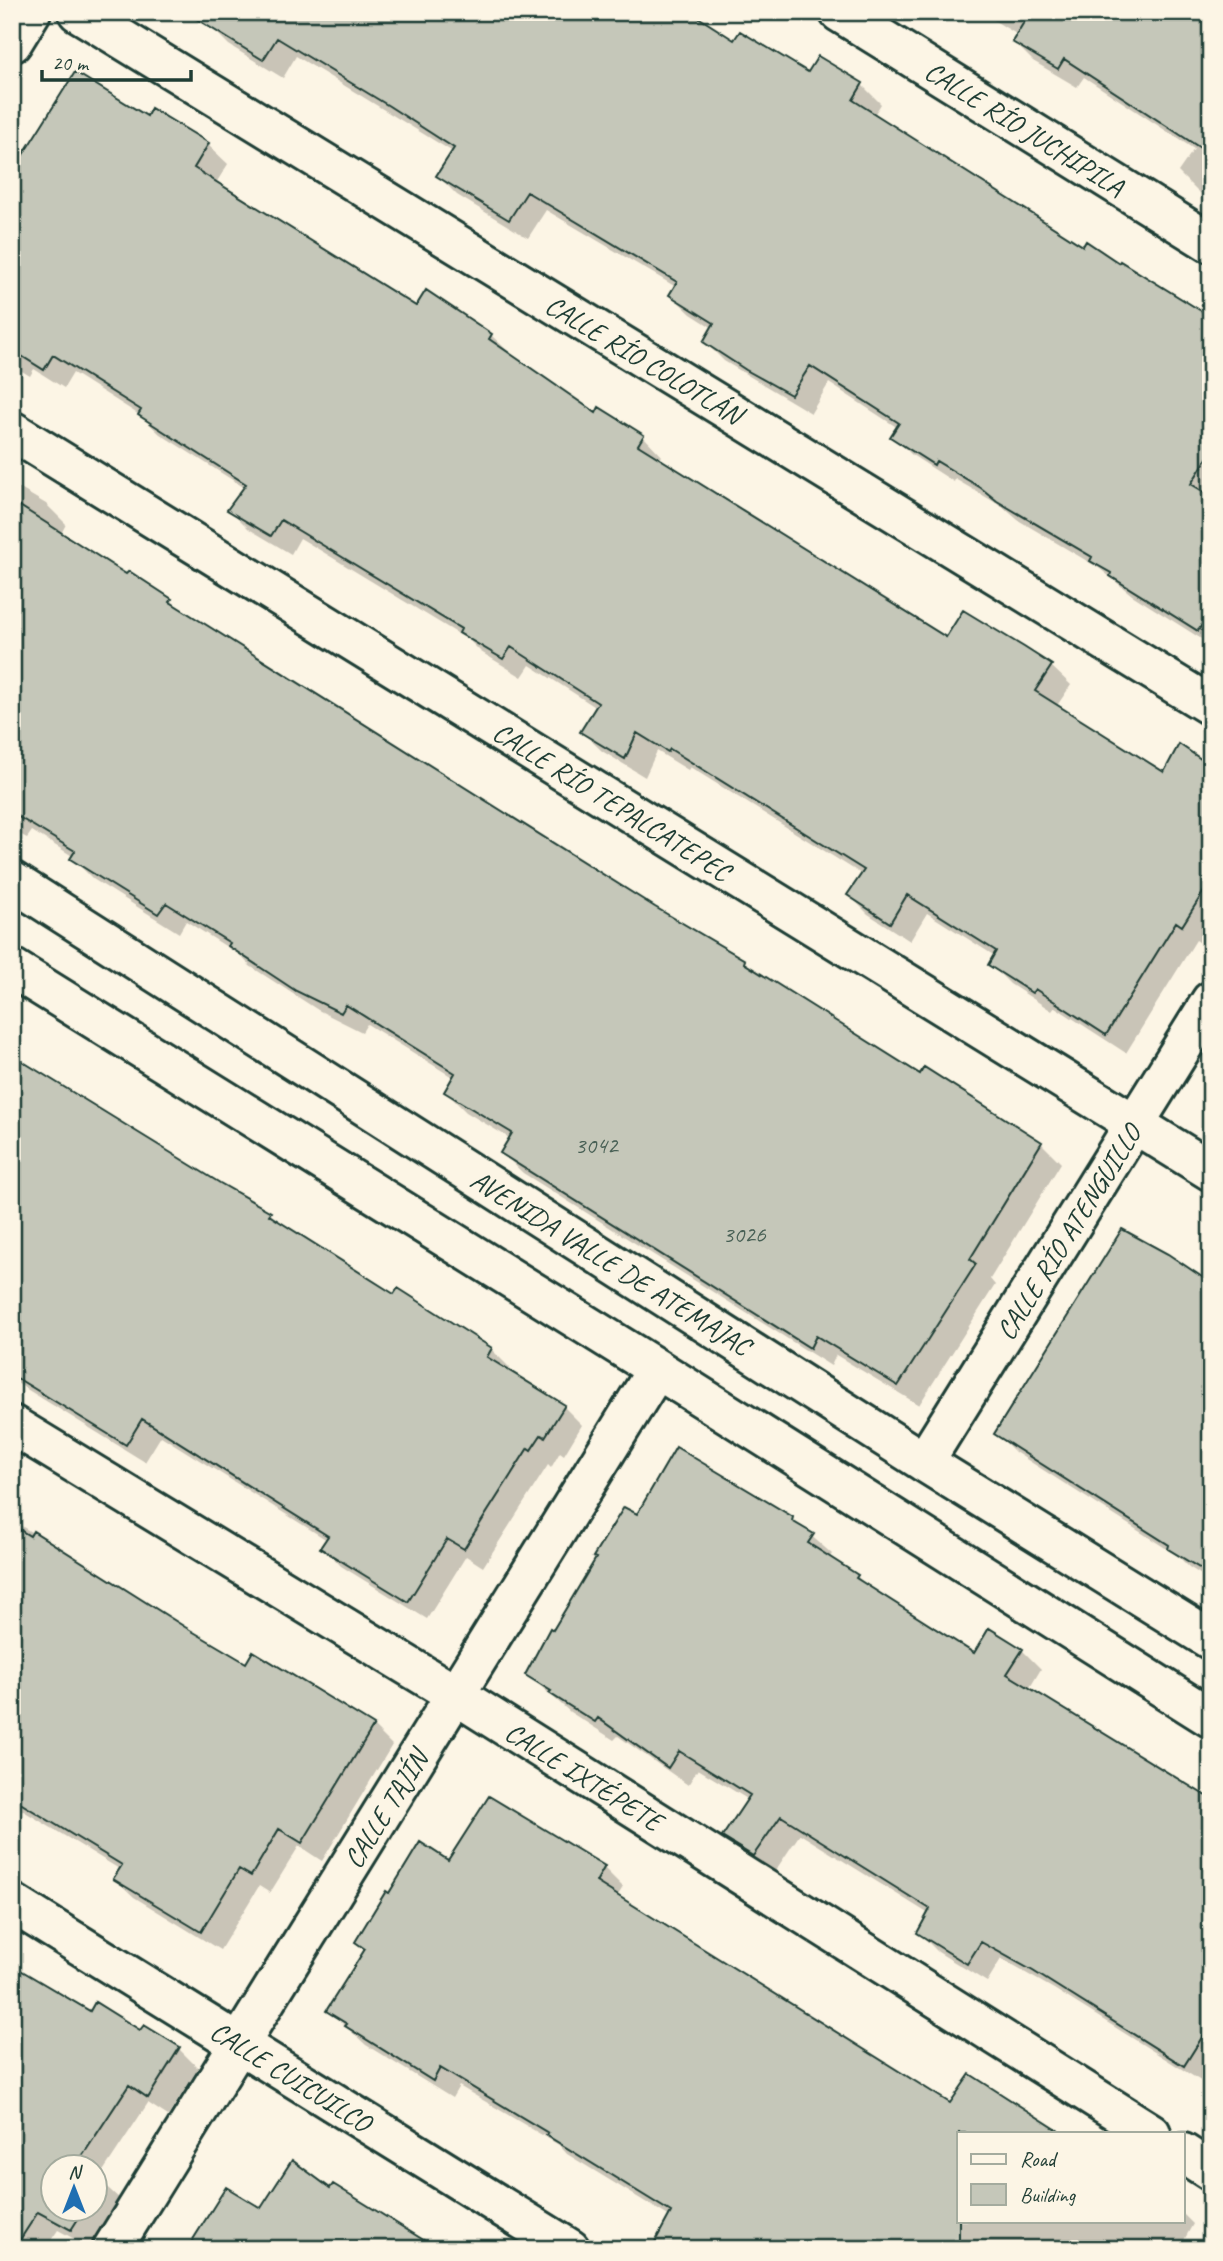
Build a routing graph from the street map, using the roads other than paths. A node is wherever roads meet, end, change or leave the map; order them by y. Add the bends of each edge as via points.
1 (32, 12) edge
2 (78, 12) edge
3 (839, 12) edge
4 (12, 43) edge
5 (1211, 243) edge
6 (12, 431) edge
7 (1211, 706) edge
8 (12, 881) edge
9 (12, 968) edge
10 (1211, 1002) edge
11 (1135, 1124) junction
12 (1211, 1171) edge
13 (657, 1369) junction
14 (12, 1425) edge
15 (924, 1462) junction
16 (1211, 1640) edge
17 (456, 1695) junction
18 (1211, 1718) edge
19 (12, 1903) edge
20 (240, 2044) junction
21 (1149, 2132) edge
22 (1184, 2155) edge
23 (1211, 2171) edge
24 (112, 2249) edge
25 (570, 2249) edge

1 - 4 street
2 - 7 street, CALLE RÍO COLOTLÁN
3 - 5 street, CALLE RÍO JUCHIPILA
6 - 11 street, CALLE RÍO TEPALCATEPEC
8 - 15 street, AVENIDA VALLE DE ATEMAJAC
9 - 13 street
10 - 11 street, CALLE RÍO ATENGUILLO
11 - 12 street, CALLE RÍO TEPALCATEPEC
11 - 15 street, CALLE RÍO ATENGUILLO
13 - 17 street, CALLE TAJÍN
13 - 18 street
14 - 17 street, CALLE IXTÉPETE
15 - 16 street, AVENIDA VALLE DE ATEMAJAC
17 - 20 street, CALLE TAJÍN
17 - 21 street, CALLE IXTÉPETE
19 - 20 street, CALLE CUICUILCO
20 - 24 street, CALLE TAJÍN
20 - 25 street, CALLE CUICUILCO
22 - 23 street

